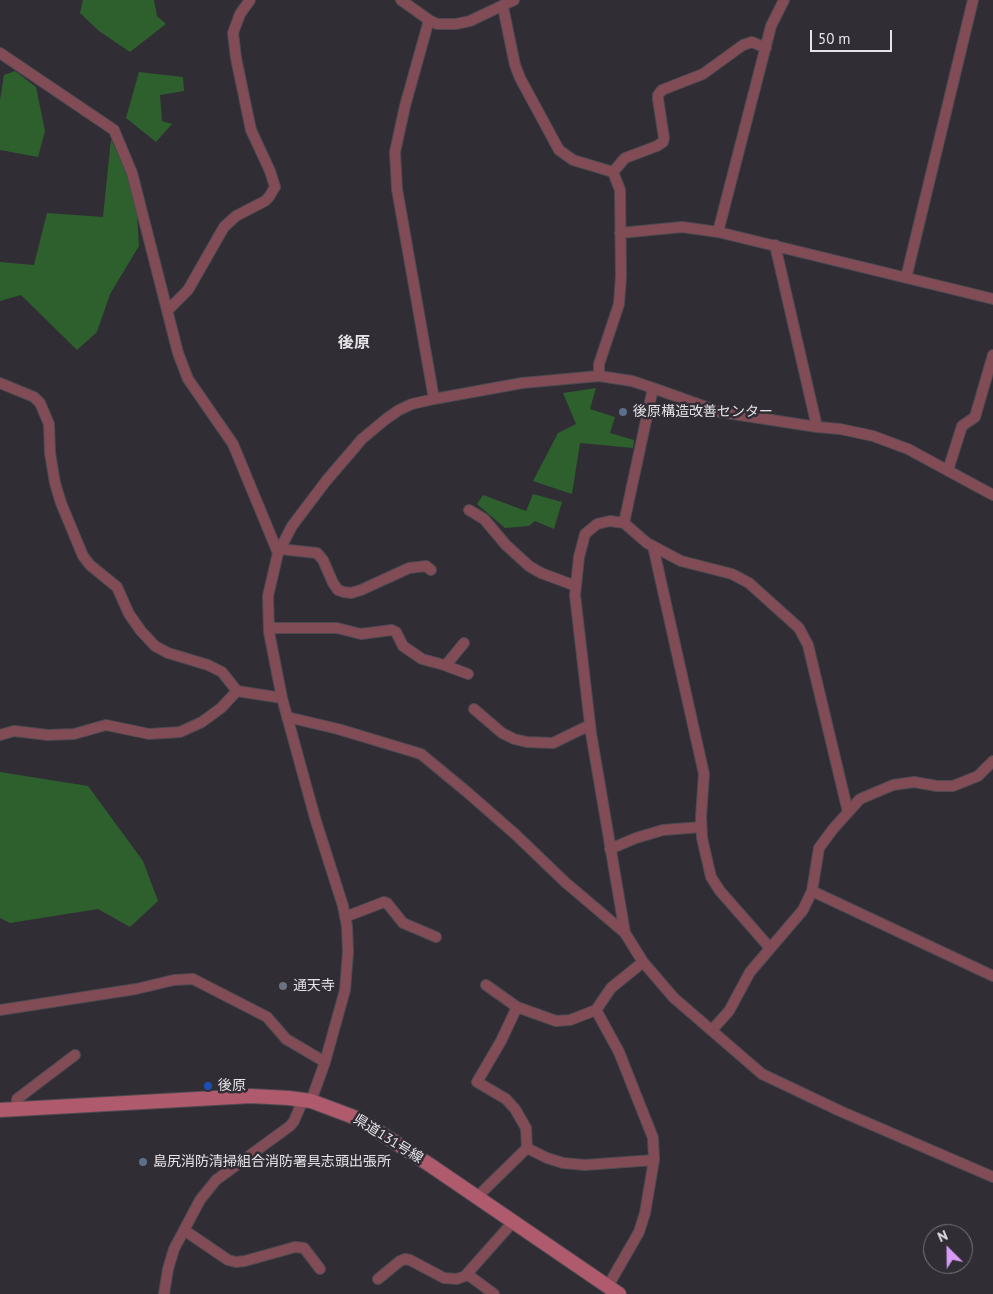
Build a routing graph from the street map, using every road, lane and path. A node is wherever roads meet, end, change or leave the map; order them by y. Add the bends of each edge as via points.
1 (250, 0) edge
2 (401, 0) edge
3 (514, 0) edge
4 (784, 0) edge
5 (974, 0) edge
6 (503, 6) junction
7 (429, 20) junction
8 (766, 48) junction
9 (0, 53) edge
10 (613, 172) junction
11 (620, 232) junction
12 (718, 232) junction
13 (775, 245) junction
14 (906, 278) junction
15 (993, 299) edge
16 (168, 310) junction
17 (993, 355) edge
18 (599, 376) junction
19 (0, 382) edge
20 (653, 388) junction
21 (434, 399) junction
22 (816, 427) junction
23 (948, 470) junction
24 (993, 495) edge
25 (469, 510) dead end
26 (624, 523) junction
27 (653, 546) junction
28 (279, 551) junction
29 (431, 570) dead end
30 (576, 586) junction
31 (269, 628) junction
32 (464, 643) dead end
33 (446, 665) junction
34 (468, 674) dead end
35 (236, 691) junction
36 (282, 698) junction
37 (474, 709) dead end
38 (287, 717) junction
39 (590, 725) junction
40 (0, 734) edge
41 (993, 761) edge
42 (848, 812) junction
43 (701, 827) junction
44 (610, 850) junction
45 (812, 892) junction
46 (345, 917) junction
47 (625, 933) junction
48 (436, 937) dead end
49 (770, 948) junction
50 (643, 962) junction
51 (993, 976) edge
52 (486, 985) dead end
53 (517, 1007) junction
54 (0, 1010) edge
55 (596, 1010) junction
56 (712, 1030) junction
57 (74, 1056) dead end
58 (325, 1062) junction
59 (307, 1100) junction
60 (17, 1109) junction
61 (0, 1110) edge
62 (528, 1148) junction
63 (654, 1160) junction
64 (993, 1177) edge
65 (477, 1197) junction
66 (513, 1222) junction
67 (184, 1230) junction
68 (320, 1269) dead end
69 (467, 1274) junction
70 (378, 1279) dead end
71 (614, 1291) edge
72 (164, 1294) edge
73 (494, 1294) edge

1 - 16 street via 233,33 236,58 250,130 275,187 270,197 236,216 224,227 188,290
2 - 7 street
3 - 6 street
4 - 8 street
5 - 14 street
6 - 7 street via 470,22 437,24
6 - 10 street via 520,78 559,150 573,160
7 - 21 street via 395,152 397,189
8 - 10 street via 752,42 743,45 703,74 662,90 658,100 663,142 625,158
8 - 12 street
9 - 16 street via 114,130 132,173
10 - 11 street via 620,190
11 - 12 street via 682,227
11 - 18 street via 622,276 619,304 599,364
12 - 13 street
13 - 14 street
13 - 22 street
14 - 15 street
16 - 28 street via 178,353 188,378 233,444
17 - 23 street via 975,418 962,426
18 - 20 street
18 - 21 street via 522,383
19 - 35 street via 34,397 40,403 49,424 55,483 83,556 118,587 129,614 155,646 208,664 222,672
20 - 22 street via 720,412
20 - 26 street
21 - 28 street via 399,410 362,439 292,526
22 - 23 street via 873,436 908,449
23 - 24 street
25 - 30 street via 484,519 529,566
26 - 27 street
26 - 30 street via 596,524 585,534
27 - 42 street via 681,561 732,574 749,583 799,628 808,645
27 - 43 street via 704,774
28 - 29 street via 317,553 338,590 351,593 409,568 426,566
28 - 31 street via 268,596
30 - 39 street
31 - 33 street via 337,628 361,634 392,630 413,654
31 - 36 street
32 - 33 street
33 - 34 street
35 - 36 street
35 - 40 street via 202,722 180,732 149,734 106,725 74,734 14,731
36 - 38 street
37 - 39 street via 502,733 527,742 553,743
38 - 46 street
38 - 47 street via 422,754
39 - 44 street
41 - 42 street via 978,776 953,786 914,782 893,785 860,799
42 - 45 street via 819,848
43 - 44 street via 663,830
43 - 49 street via 711,877
44 - 47 street
45 - 49 street via 803,910
45 - 51 street
46 - 48 street via 384,902 403,924
46 - 58 street via 348,952 345,990
47 - 50 street
49 - 56 street via 750,972 730,1010
50 - 55 street via 611,988
50 - 56 street via 674,998
52 - 53 street
53 - 55 street via 556,1020 570,1020
53 - 62 street via 477,1082 515,1108 526,1128
54 - 58 street via 193,979 267,1017 286,1039
55 - 63 street via 619,1052 648,1122 654,1138
56 - 64 street via 762,1074
57 - 60 street via 17,1099
58 - 59 street
59 - 60 main road, 県道131号線 via 251,1096
59 - 65 main road, 県道131号線 via 359,1119
59 - 67 street via 290,1126 216,1180 200,1200
60 - 61 main road, 県道131号線
62 - 63 street via 563,1163 585,1165
62 - 65 street
63 - 71 street via 645,1213
65 - 66 main road, 県道131号線
66 - 69 street
66 - 71 main road, 県道131号線
67 - 68 street via 228,1260 245,1261 295,1247 304,1248
67 - 72 street via 174,1249
69 - 70 street via 457,1279 444,1278 405,1259
69 - 73 street

